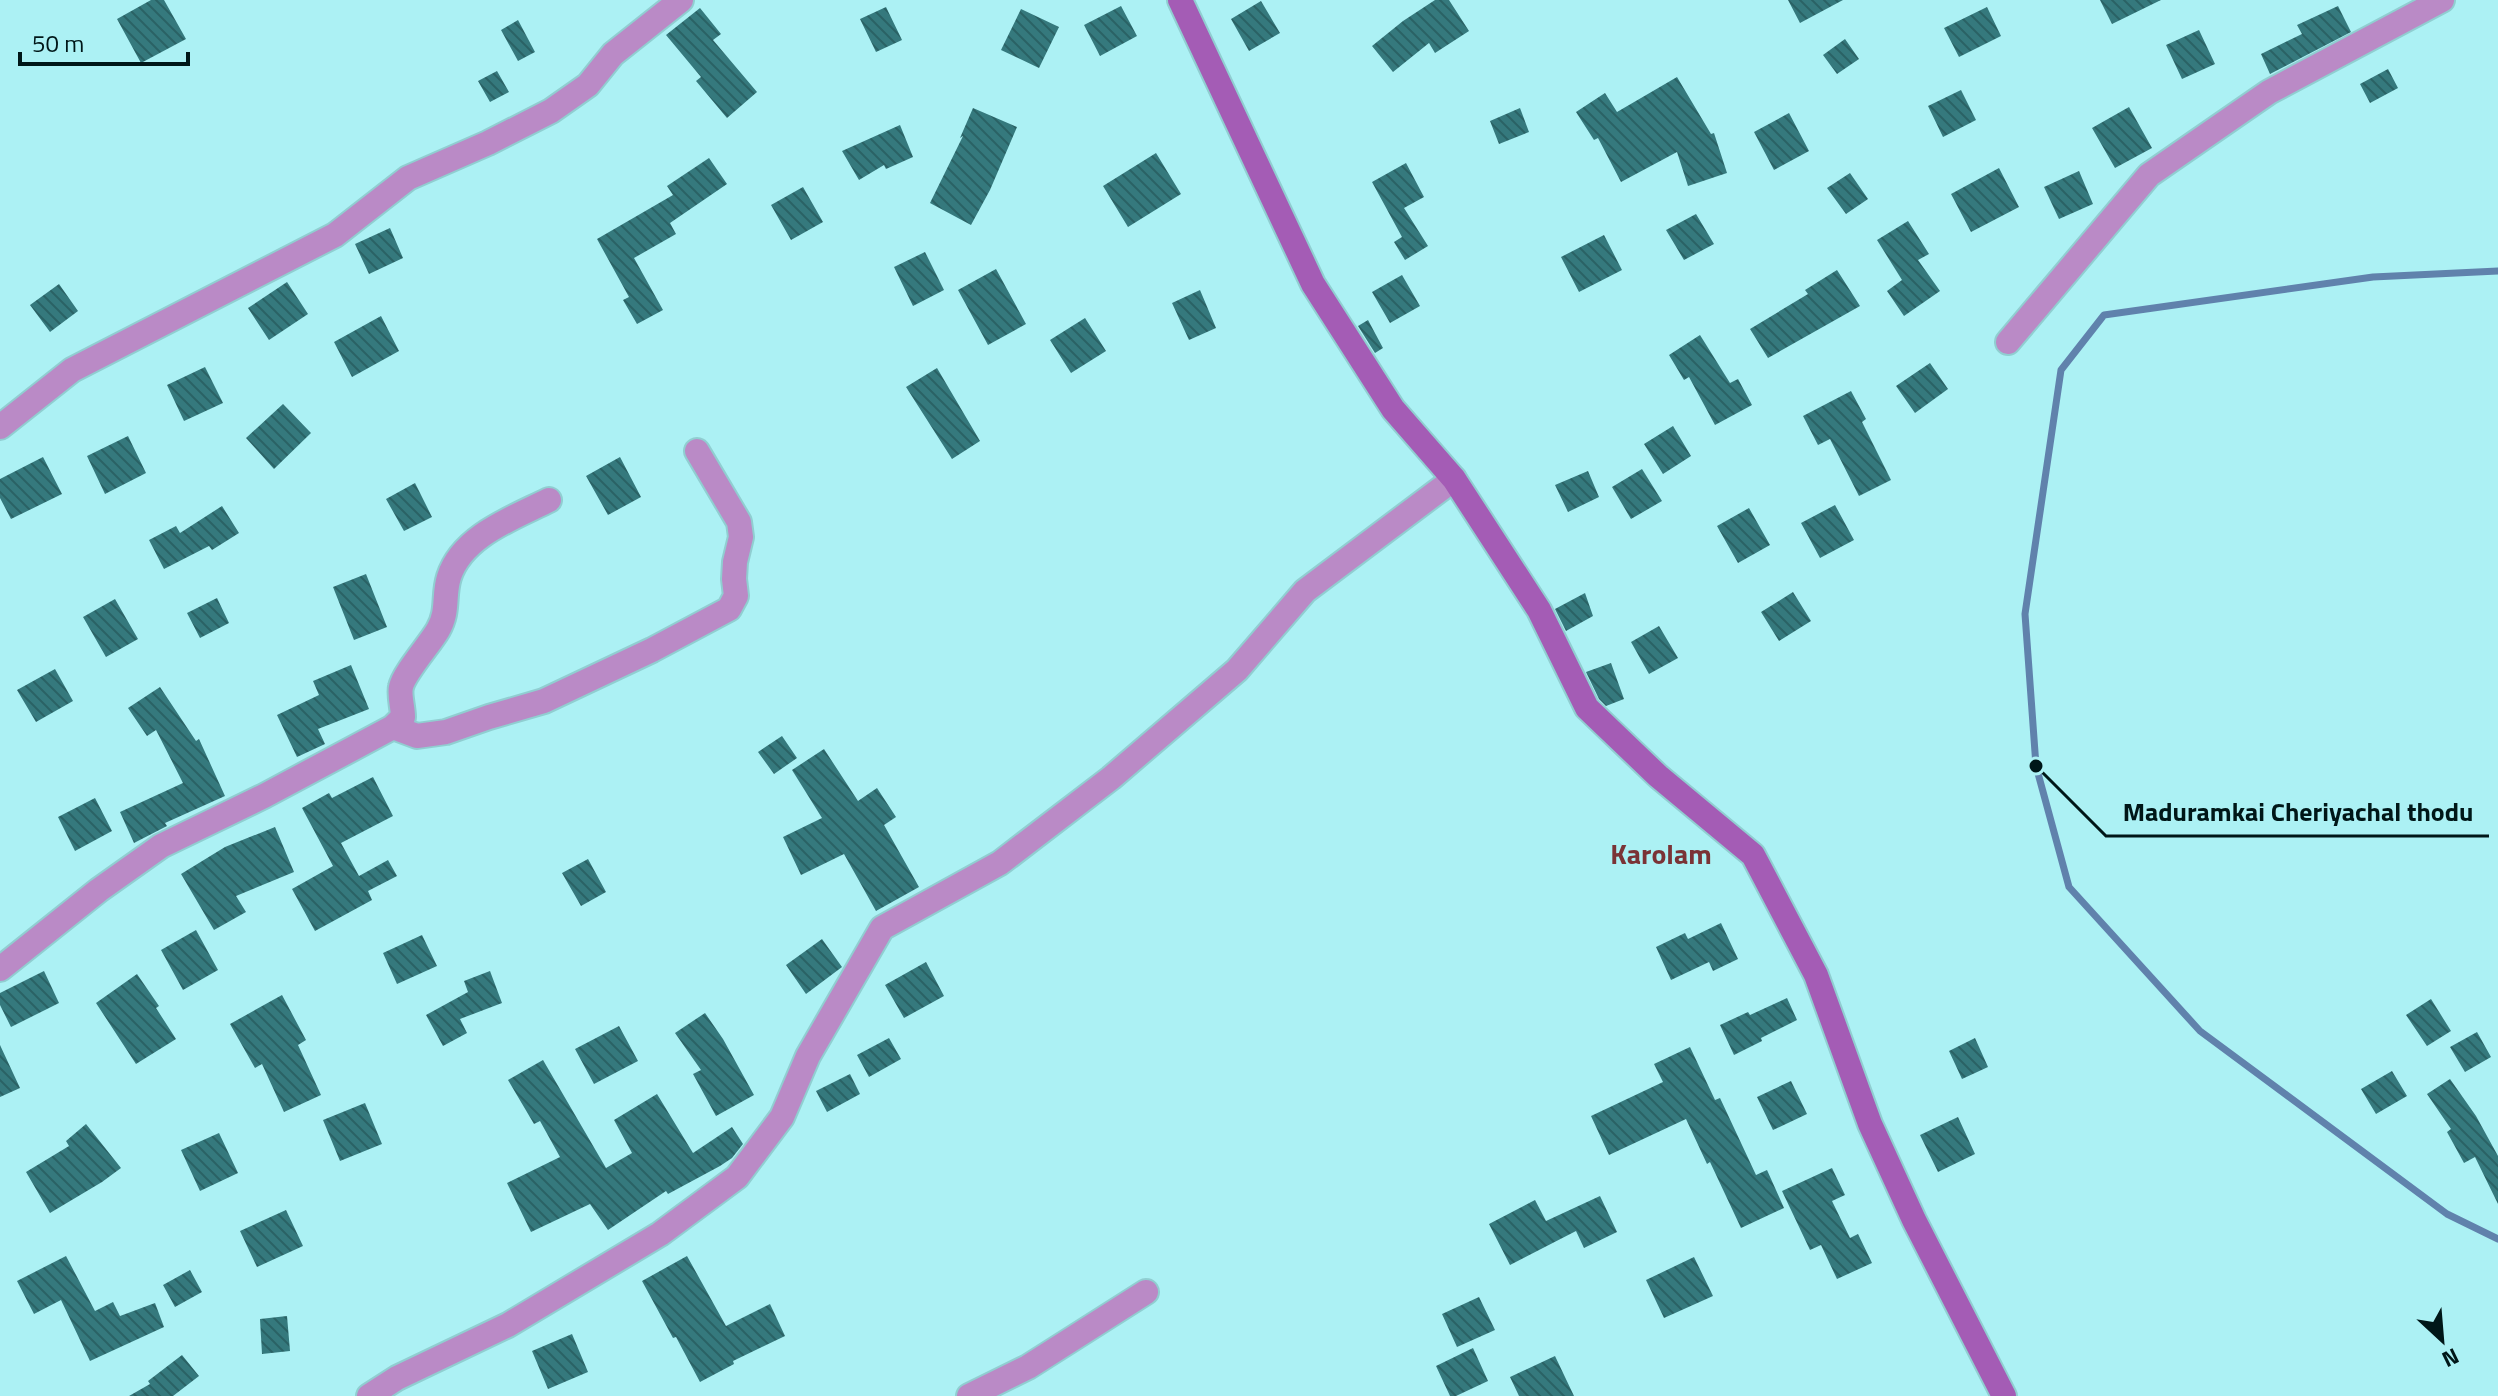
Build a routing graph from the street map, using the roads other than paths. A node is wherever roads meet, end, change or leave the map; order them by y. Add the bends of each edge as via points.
1 (681, 0) edge
2 (1180, 0) edge
3 (2442, 0) edge
4 (2008, 342) dead end
5 (0, 427) edge
6 (697, 451) dead end
7 (1454, 479) junction
8 (549, 500) dead end
9 (393, 727) junction
10 (0, 969) edge
11 (1146, 1292) dead end
12 (971, 1395) edge
13 (369, 1396) edge
14 (2004, 1396) edge

1 - 5 street via 613,54 588,85 551,111 408,178 335,235 72,370
2 - 7 main road via 1313,284 1393,409
3 - 4 street via 2269,92 2149,175
6 - 9 street via 739,522 736,596 729,609 544,701 446,732 417,736
7 - 13 street via 1305,591 1237,670 1111,778 1000,863 882,928 808,1056 782,1117 737,1177 660,1234 508,1325
7 - 14 main road via 1539,610 1587,708 1753,855 1816,975 1870,1124 1914,1220
8 - 9 street via 501,524 457,559 448,580 446,614 401,686 403,717
9 - 10 street via 161,846
11 - 12 street via 1028,1367

